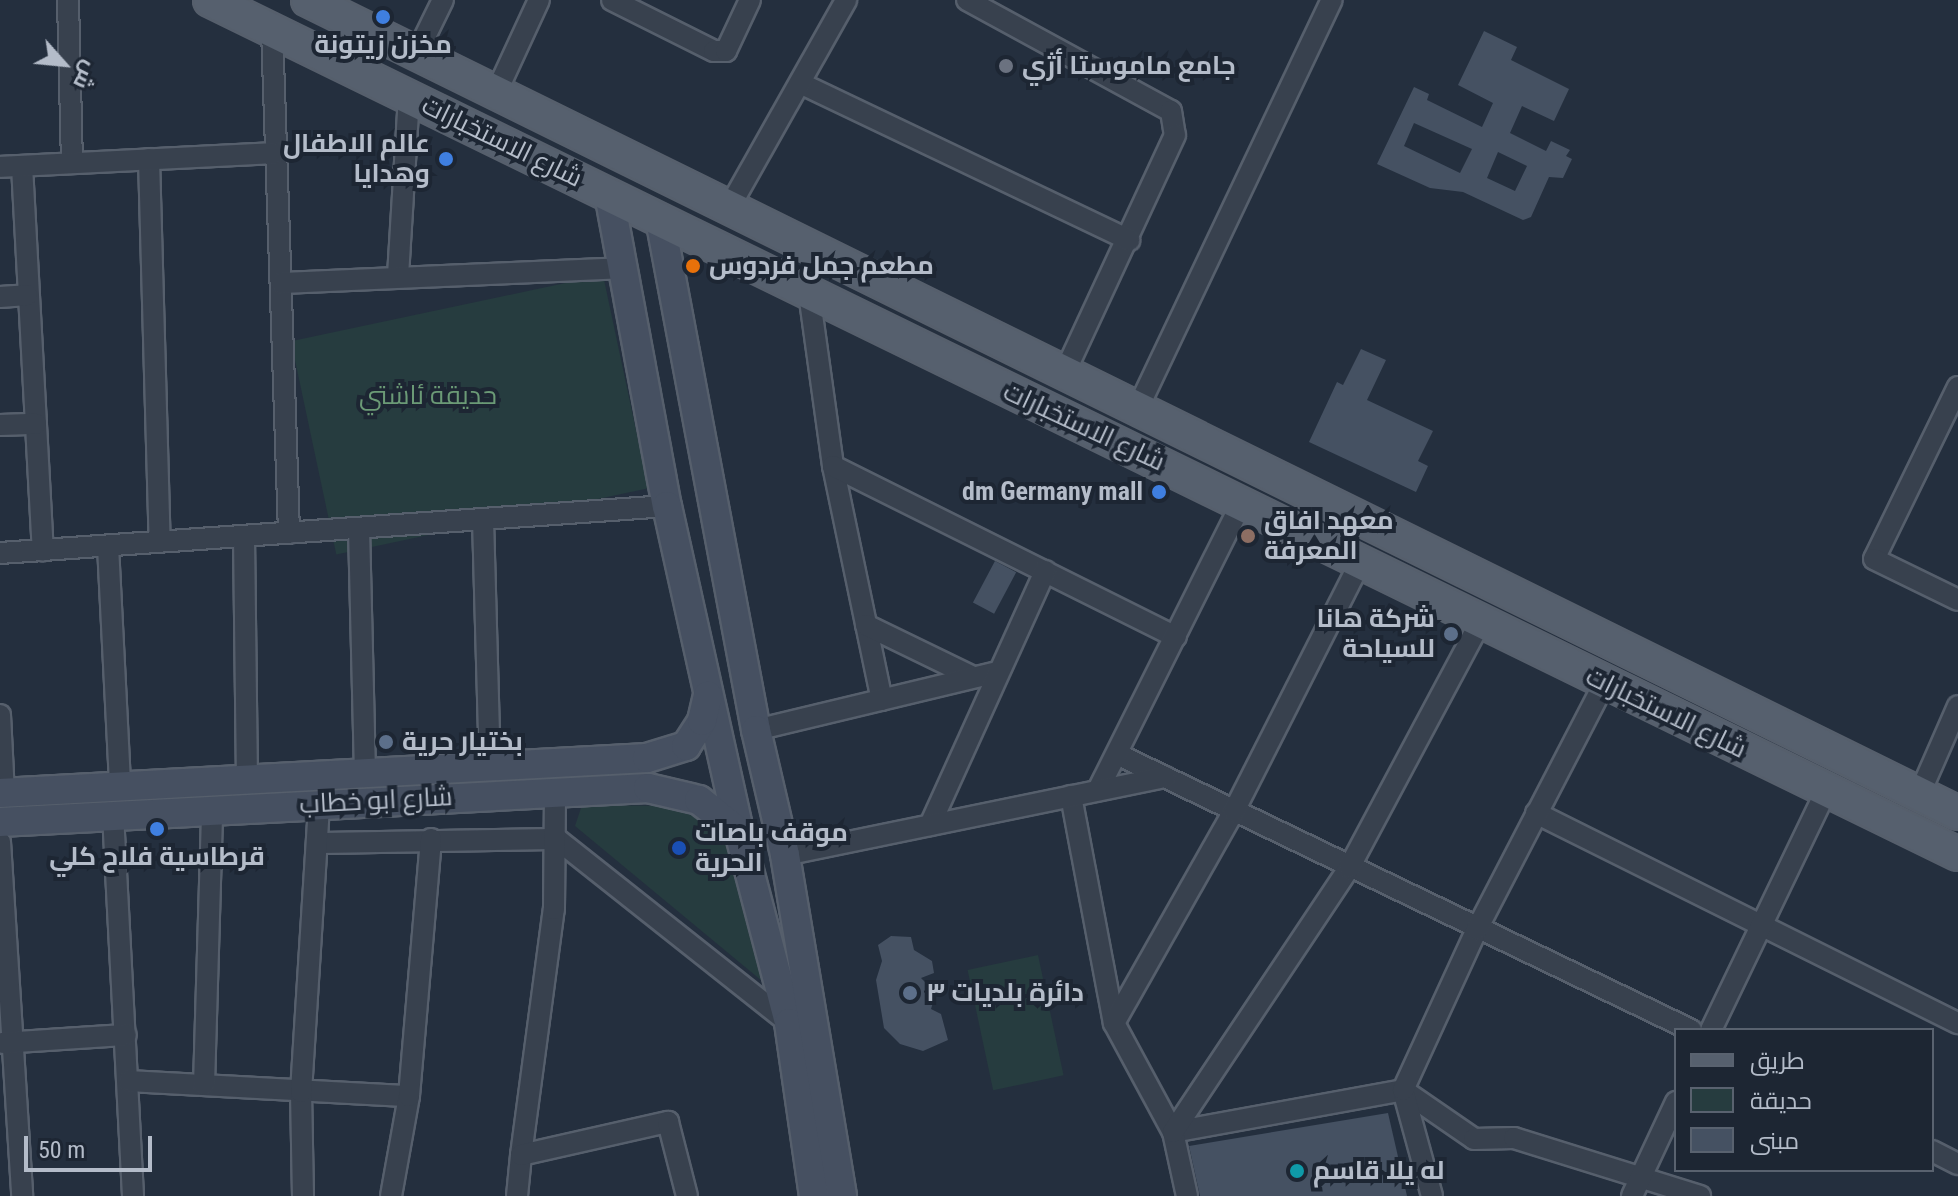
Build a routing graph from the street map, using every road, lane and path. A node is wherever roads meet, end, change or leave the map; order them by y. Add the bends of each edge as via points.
1 (68, 0) edge
2 (210, 0) edge
3 (443, 0) edge
4 (539, 0) edge
5 (612, 0) edge
6 (750, 0) edge
7 (846, 0) edge
8 (967, 0) edge
9 (1332, 0) edge
10 (316, 4) edge
11 (272, 30) junction
12 (306, 46) junction
13 (416, 55) junction
14 (800, 83) junction
15 (496, 93) junction
16 (409, 97) junction
17 (276, 153) junction
18 (149, 159) junction
19 (72, 162) junction
20 (22, 166) junction
21 (0, 167) edge
22 (609, 194) junction
23 (729, 208) junction
24 (660, 219) junction
25 (1129, 240) junction
26 (622, 268) junction
27 (398, 276) junction
28 (281, 283) junction
29 (809, 293) junction
30 (27, 295) junction
31 (0, 297) edge
32 (1011, 349) junction
33 (1065, 372) junction
34 (996, 385) junction
35 (1958, 387) edge
36 (1137, 410) junction
37 (36, 424) junction
38 (0, 425) edge
39 (833, 466) junction
40 (1242, 502) junction
41 (667, 506) junction
42 (483, 519) junction
43 (359, 528) junction
44 (289, 533) junction
45 (244, 536) junction
46 (160, 542) junction
47 (108, 546) junction
48 (43, 550) junction
49 (0, 553) edge
50 (1360, 563) junction
51 (1045, 571) junction
52 (1958, 600) edge
53 (1480, 623) junction
54 (866, 625) junction
55 (1176, 637) junction
56 (997, 672) junction
57 (973, 677) junction
58 (1604, 684) junction
59 (708, 696) junction
60 (882, 700) junction
61 (1958, 706) edge
62 (0, 715) edge
63 (756, 730) junction
64 (1119, 755) junction
65 (647, 758) junction
66 (490, 763) junction
67 (365, 769) junction
68 (247, 776) junction
69 (1165, 777) junction
70 (120, 783) junction
71 (648, 788) junction
72 (555, 790) junction
73 (1098, 790) junction
74 (1826, 791) junction
75 (2, 793) edge
76 (1919, 795) junction
77 (1071, 796) junction
78 (319, 805) junction
79 (212, 810) junction
80 (1234, 811) junction
81 (1536, 813) junction
82 (1958, 813) edge
83 (113, 814) junction
84 (0, 822) edge
85 (930, 825) junction
86 (739, 832) junction
87 (431, 839) junction
88 (557, 839) junction
89 (0, 842) edge
90 (318, 843) junction
91 (1958, 854) edge
92 (785, 855) junction
93 (1349, 868) junction
94 (1766, 924) junction
95 (1477, 929) junction
96 (789, 1023) junction
97 (1114, 1023) junction
98 (1958, 1023) edge
99 (1687, 1028) edge
100 (1712, 1028) edge
101 (126, 1035) junction
102 (6, 1043) edge
103 (129, 1081) junction
104 (204, 1085) junction
105 (1403, 1090) junction
106 (301, 1092) junction
107 (409, 1096) junction
108 (1674, 1106) edge
109 (1173, 1132) junction
110 (1934, 1152) edge
111 (521, 1155) junction
112 (1958, 1164) edge
113 (1642, 1174) junction
114 (22, 1196) edge
115 (133, 1196) edge
116 (303, 1196) edge
117 (391, 1196) edge
118 (517, 1196) edge
119 (687, 1196) edge
120 (814, 1196) edge
121 (842, 1196) edge
122 (1187, 1196) edge
123 (1432, 1196) edge
124 (1632, 1196) edge
125 (1700, 1196) edge

1 - 19 street
2 - 11 main road, شارع الاستخبارات
3 - 13 street
4 - 15 street
5 - 6 street via 714,51 726,51
7 - 14 street
8 - 25 street via 1171,111 1175,135
9 - 36 street
10 - 12 main road
10 - 13 main road, شارع الاستخبارات
11 - 12 main road, شارع الاستخبارات
11 - 17 street
12 - 16 main road, شارع الاستخبارات
13 - 15 main road, شارع الاستخبارات
14 - 23 street
14 - 25 street
15 - 23 main road, شارع الاستخبارات
16 - 22 main road, شارع الاستخبارات
16 - 27 street
17 - 18 street
17 - 28 street
18 - 19 street
18 - 46 street
19 - 20 street
20 - 21 street
20 - 30 street
22 - 24 main road, شارع الاستخبارات
22 - 26 main road
23 - 32 main road, شارع الاستخبارات
24 - 29 main road, شارع الاستخبارات
24 - 63 main road
25 - 33 street
26 - 27 street
26 - 41 main road
27 - 28 street
28 - 44 street
29 - 34 main road, شارع الاستخبارات
29 - 39 street
30 - 31 street
30 - 37 street
32 - 33 main road, شارع الاستخبارات
32 - 34 main road
33 - 36 main road, شارع الاستخبارات
34 - 40 main road, شارع الاستخبارات
35 - 52 street via 1874,559
36 - 76 main road, شارع الاستخبارات
37 - 38 street
37 - 48 street
39 - 51 street
39 - 54 street
40 - 50 main road, شارع الاستخبارات
40 - 55 street
41 - 42 street
41 - 59 main road
42 - 43 street
42 - 66 street
43 - 44 street
43 - 67 street
44 - 45 street
45 - 46 street
45 - 68 street
46 - 47 street
47 - 48 street
47 - 70 street
48 - 49 street
50 - 53 main road, شارع الاستخبارات
50 - 80 street
51 - 55 street
51 - 56 street
53 - 58 main road, شارع الاستخبارات
53 - 93 street
54 - 57 street
54 - 60 street
55 - 64 street
56 - 57 street
56 - 85 street
57 - 60 street
58 - 74 main road, شارع الاستخبارات
58 - 81 street
59 - 65 main road, شارع ابو خطاب via 702,721 686,746
59 - 86 main road
60 - 63 street
61 - 76 street
62 - 75 street
63 - 92 main road
64 - 69 street
64 - 73 street
65 - 66 main road, شارع ابو خطاب
65 - 71 main road
66 - 67 main road, شارع ابو خطاب
67 - 68 main road, شارع ابو خطاب
68 - 70 main road, شارع ابو خطاب
69 - 73 street
69 - 80 street
70 - 75 main road, شارع ابو خطاب
71 - 72 main road, شارع ابو خطاب
71 - 86 main road, شارع ابو خطاب via 699,800
72 - 78 main road, شارع ابو خطاب
72 - 88 street
73 - 77 street
74 - 91 main road, شارع الاستخبارات
74 - 94 street
76 - 82 main road, شارع الاستخبارات
77 - 85 street
77 - 97 street
78 - 79 main road, شارع ابو خطاب
78 - 90 street
79 - 83 main road, شارع ابو خطاب
79 - 104 street
80 - 93 street
80 - 97 street
81 - 94 street
81 - 95 street
83 - 84 main road, شارع ابو خطاب
83 - 101 street
85 - 92 street
86 - 96 main road
87 - 88 street
87 - 90 street
87 - 107 street
88 - 96 street
88 - 111 street via 554,909
89 - 102 street
90 - 106 street
92 - 121 main road
93 - 95 street
93 - 109 street
94 - 98 street
94 - 100 street
95 - 99 street
95 - 105 street
96 - 120 main road
97 - 109 street
101 - 102 street
101 - 103 street
102 - 114 street
103 - 104 street
103 - 115 street
104 - 106 street
105 - 109 street
105 - 113 street via 1474,1139 1514,1138
105 - 123 street
106 - 107 street
106 - 116 street
107 - 117 street
108 - 113 street
109 - 122 street
110 - 112 street
111 - 118 street
111 - 119 street via 668,1122
113 - 124 street
113 - 125 street

